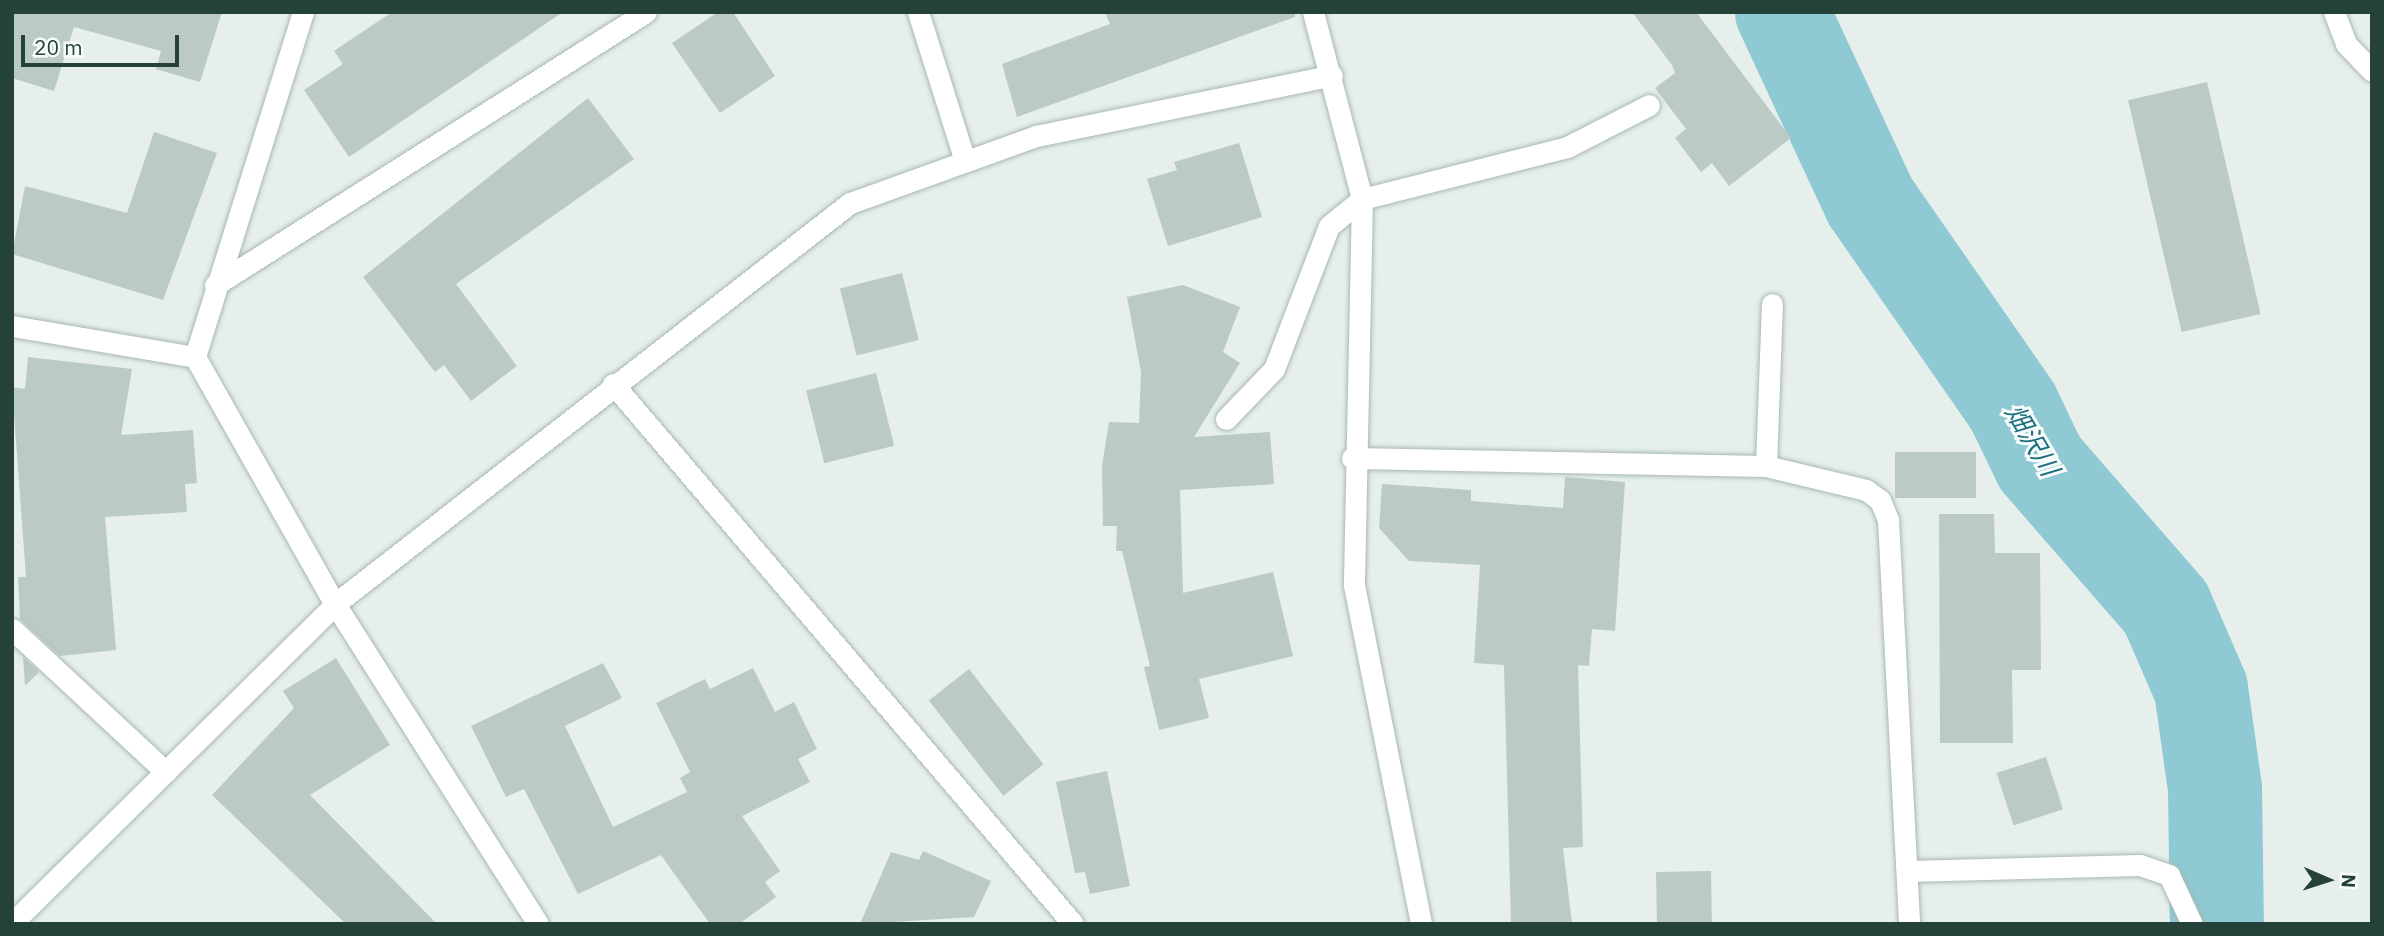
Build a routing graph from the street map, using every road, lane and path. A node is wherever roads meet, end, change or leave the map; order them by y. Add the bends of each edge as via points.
1 (303, 12) edge
2 (646, 12) edge
3 (918, 12) edge
4 (2334, 12) edge
5 (1317, 16) edge
6 (2372, 71) edge
7 (1332, 75) junction
8 (1649, 105) dead end
9 (964, 159) junction
10 (1362, 200) junction
11 (215, 285) junction
12 (1772, 304) dead end
13 (12, 326) edge
14 (195, 357) junction
15 (613, 384) junction
16 (1226, 419) dead end
17 (1352, 458) junction
18 (1766, 466) junction
19 (335, 604) junction
20 (12, 629) edge
21 (166, 772) junction
22 (1907, 871) junction
23 (13, 923) edge
24 (538, 924) edge
25 (1073, 924) edge
26 (1421, 924) edge
27 (1909, 924) edge
28 (2192, 924) edge

1 - 11 street
2 - 11 street
3 - 9 street
4 - 6 street via 2346,44
5 - 7 street
7 - 9 street via 1036,136
7 - 10 street
8 - 10 street via 1567,147
9 - 15 street via 850,203
10 - 16 street via 1329,226 1274,369
10 - 17 street
11 - 14 street
12 - 18 street
13 - 14 street
14 - 19 street
15 - 19 street
15 - 25 street
17 - 18 street
17 - 26 street via 1354,585
18 - 22 street via 1866,490 1880,500 1888,520
19 - 21 street
19 - 24 street
20 - 21 street
21 - 23 street
22 - 27 street
22 - 28 street via 2140,865 2169,875

